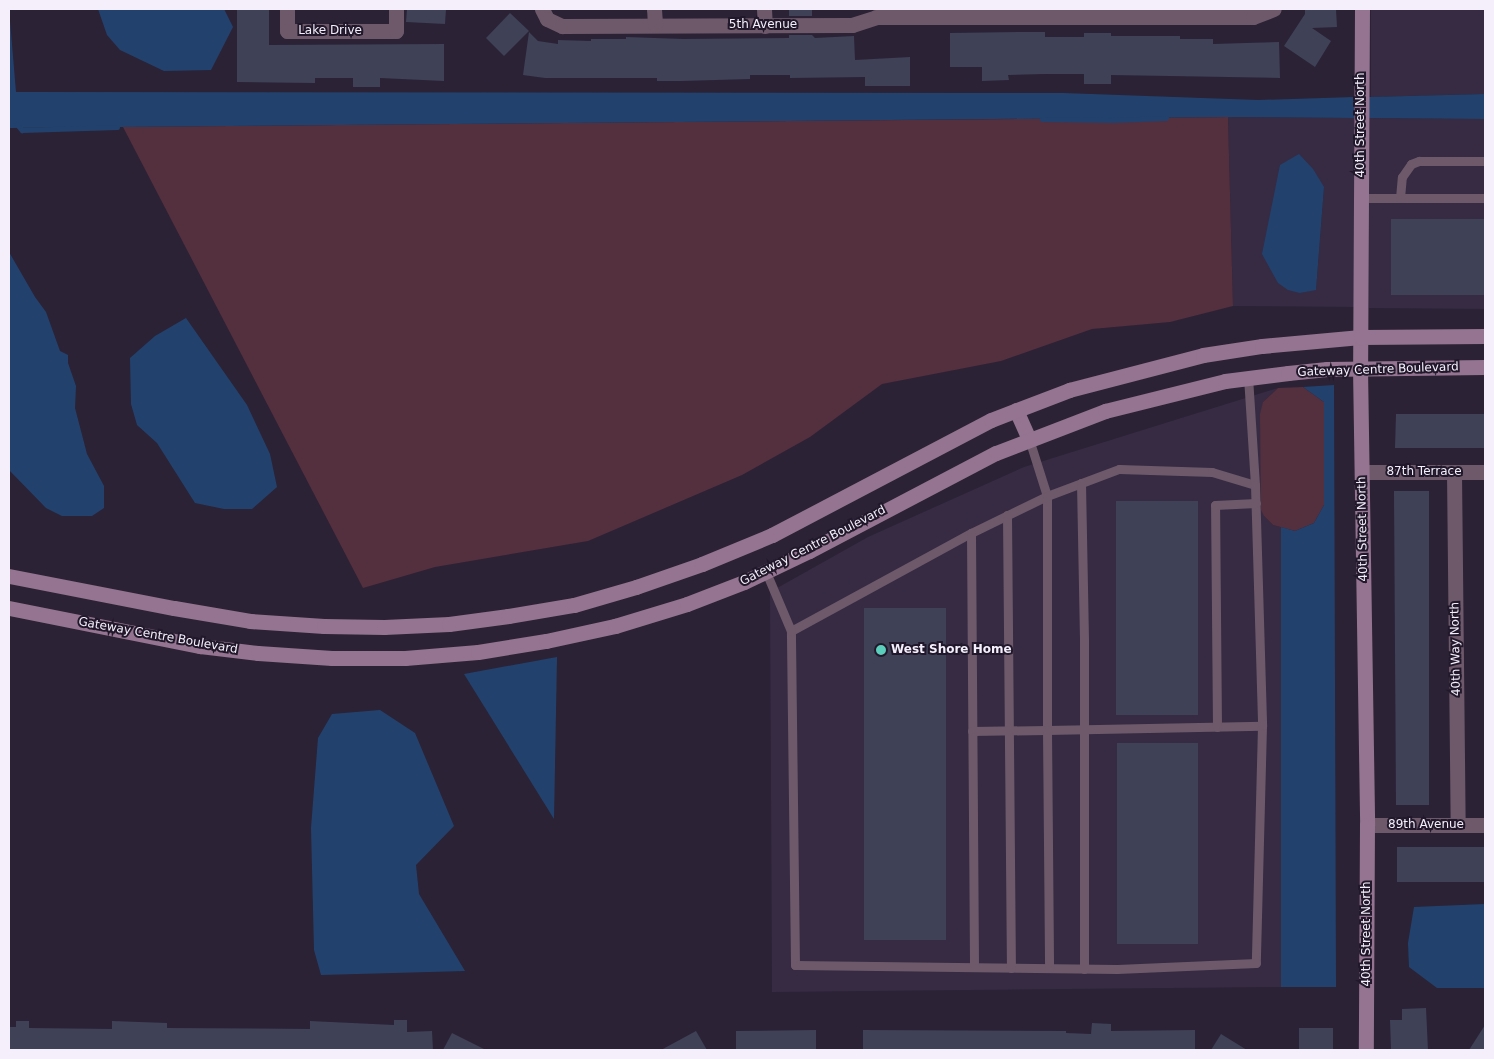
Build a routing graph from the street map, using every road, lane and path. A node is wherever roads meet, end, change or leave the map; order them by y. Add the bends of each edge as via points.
1 (287, 9) edge
2 (396, 9) edge
3 (654, 9) edge
4 (764, 9) edge
5 (1274, 9) edge
6 (1362, 9) edge
7 (876, 13) edge
8 (978, 13) edge
9 (545, 14) edge
10 (655, 25) junction
11 (765, 26) junction
12 (1485, 161) edge
13 (1361, 198) junction
14 (1400, 198) junction
15 (1485, 198) edge
16 (1361, 336) junction
17 (1485, 336) edge
18 (1485, 367) edge
19 (1360, 368) junction
20 (1248, 378) junction
21 (1016, 410) junction
22 (1029, 439) junction
23 (1363, 472) junction
24 (1454, 472) junction
25 (1485, 472) edge
26 (1081, 484) junction
27 (1255, 485) junction
28 (1048, 496) junction
29 (1256, 503) junction
30 (1007, 515) junction
31 (970, 533) junction
32 (766, 572) junction
33 (9, 576) edge
34 (9, 608) edge
35 (791, 631) junction
36 (1262, 726) junction
37 (1217, 727) junction
38 (1084, 729) junction
39 (1048, 730) junction
40 (972, 731) junction
41 (1010, 731) junction
42 (1367, 825) junction
43 (1458, 825) junction
44 (1485, 825) edge
45 (974, 967) junction
46 (1011, 968) junction
47 (1049, 968) junction
48 (1084, 969) junction
49 (1366, 1050) edge

1 - 2 street, Lake Drive via 287,31 396,31
3 - 10 street
4 - 11 street
5 - 8 street, 5th Avenue via 1254,17
6 - 13 street, 40th Street North
7 - 8 street, 5th Avenue
7 - 11 street, 5th Avenue via 852,25
9 - 10 street, 5th Avenue via 562,26
10 - 11 street, 5th Avenue
12 - 14 lane via 1419,161 1411,164 1402,176
13 - 14 lane
13 - 16 street, 40th Street North
14 - 15 lane
16 - 17 street
16 - 19 street, 40th Street North
16 - 21 street via 1203,355 1069,390
18 - 19 street, Gateway Centre Boulevard
19 - 20 street, Gateway Centre Boulevard
19 - 23 street, 40th Street North
20 - 22 street, Gateway Centre Boulevard via 1114,409
20 - 27 lane
21 - 22 street
21 - 33 street via 772,535 702,564 574,604 508,616 450,624 324,626 250,620 174,608
22 - 28 lane
22 - 32 street, Gateway Centre Boulevard via 947,477
23 - 24 street, 87th Terrace
23 - 42 street, 40th Street North
24 - 25 street, 87th Terrace
24 - 43 street, 40th Way North
26 - 27 lane via 1119,469 1212,472
26 - 28 lane
26 - 38 lane
27 - 29 lane
28 - 30 lane
28 - 39 lane
29 - 36 lane
29 - 37 lane via 1215,505
30 - 31 lane
30 - 41 lane
31 - 35 lane
31 - 40 lane
32 - 34 street, Gateway Centre Boulevard via 686,604 615,626 478,652 404,658 332,658 200,646
32 - 35 lane
35 - 45 lane via 796,966
36 - 37 lane
36 - 48 lane via 1256,963
37 - 38 lane
38 - 39 lane
38 - 48 lane
39 - 41 lane
39 - 47 lane
40 - 41 lane
40 - 45 lane
41 - 46 lane
42 - 43 street, 89th Avenue
42 - 49 street, 40th Street North
43 - 44 street, 89th Avenue
45 - 46 lane
46 - 47 lane
47 - 48 lane

